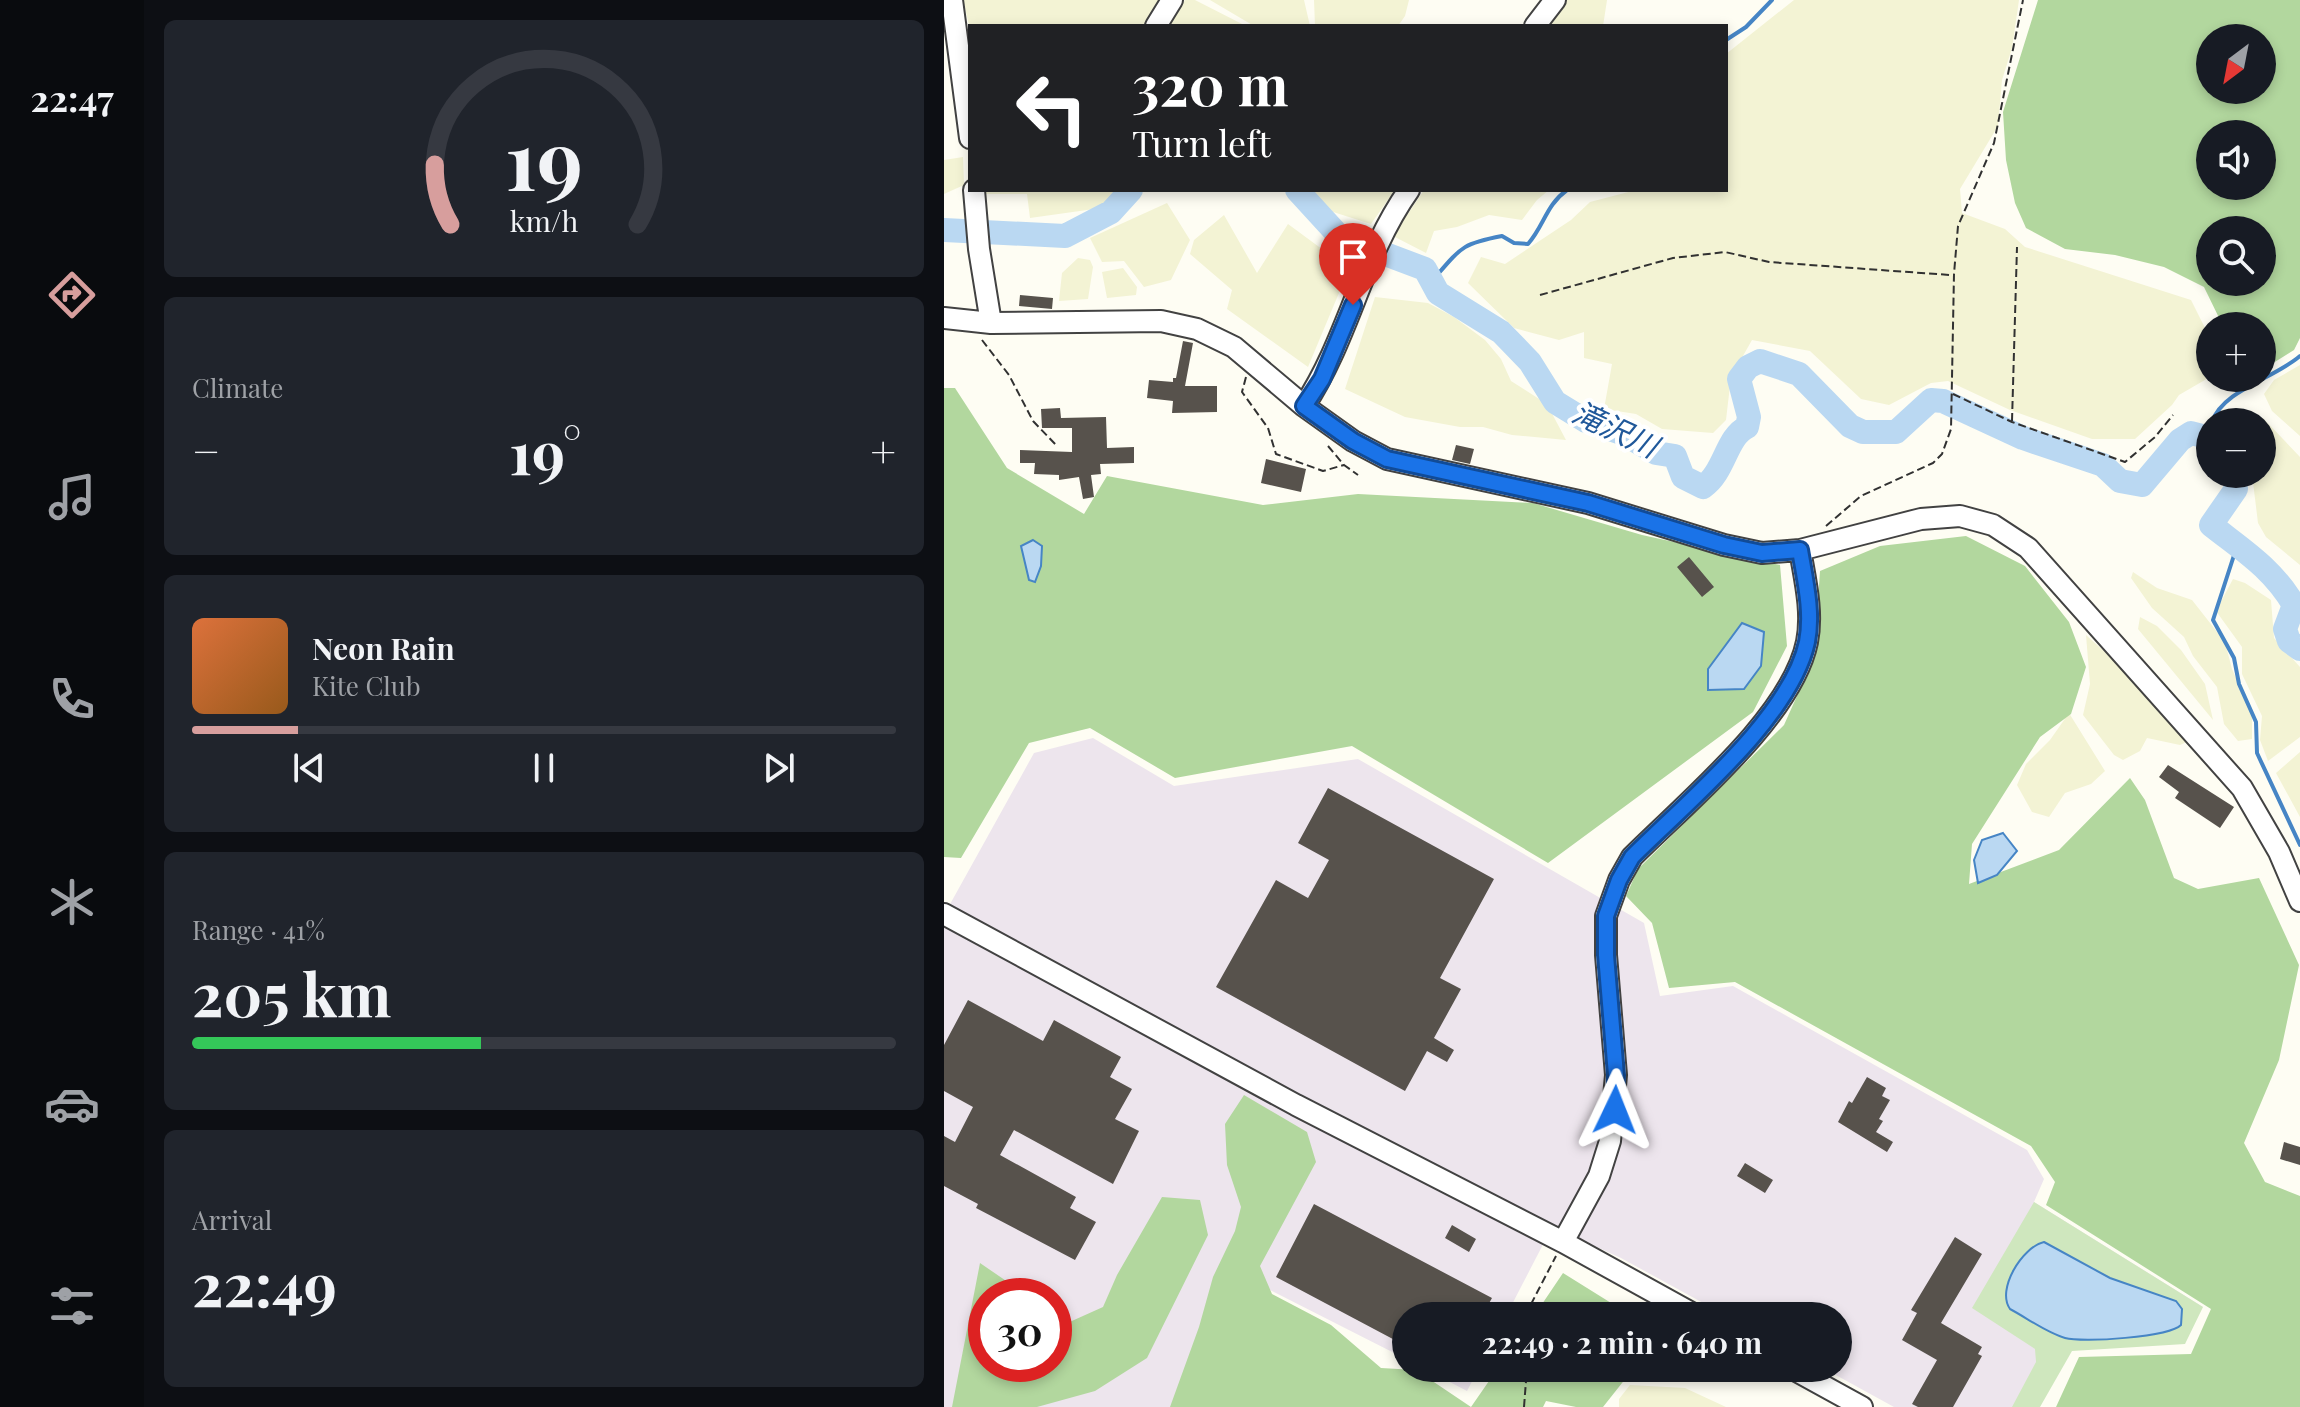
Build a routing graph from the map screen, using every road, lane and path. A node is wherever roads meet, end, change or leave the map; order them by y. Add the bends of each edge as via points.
1 (952, 0) edge
2 (1172, 0) edge
3 (1555, 0) edge
4 (2023, 0) edge
5 (1157, 24) edge
6 (1537, 24) edge
7 (968, 88) edge
8 (974, 192) edge
9 (1408, 192) edge
10 (2017, 247) dead end
11 (1950, 275) dead end
12 (1540, 295) dead end
13 (944, 318) edge
14 (966, 321) junction
15 (991, 323) junction
16 (1250, 361) junction
17 (1952, 393) junction
18 (1304, 406) junction
19 (2173, 415) dead end
20 (2012, 422) junction
21 (1057, 446) dead end
22 (1344, 465) dead end
23 (1826, 543) junction
24 (1800, 550) junction
25 (2300, 901) edge
26 (944, 914) edge
27 (1563, 1242) junction
28 (1532, 1302) edge
29 (1672, 1302) edge
30 (1526, 1382) edge
31 (1816, 1382) edge
32 (1524, 1407) edge
33 (1862, 1407) edge

1 - 7 street
2 - 5 street
3 - 6 street
4 - 17 path via 1994,143 1958,226
8 - 15 street
9 - 18 street via 1379,239 1331,361
10 - 20 path
11 - 12 path via 1769,262 1725,252 1673,258
13 - 14 street
14 - 15 street
14 - 21 path via 1009,375 1033,421
15 - 16 street via 1161,321 1197,329
16 - 18 street
16 - 22 path via 1242,392 1268,428 1276,454 1323,471
17 - 20 path
17 - 23 path via 1951,429 1942,454 1861,496 1826,525
18 - 24 street via 1387,459 1588,503 1724,545 1762,553
19 - 20 path via 2125,462
23 - 24 street
23 - 25 street via 1921,519 1960,516 1993,525 2028,548 2242,788
24 - 27 street via 1807,641 1791,685 1766,723 1632,857 1606,916 1616,1075 1610,1141 1599,1176
26 - 27 street
27 - 28 path
27 - 29 street
30 - 32 path
31 - 33 street

